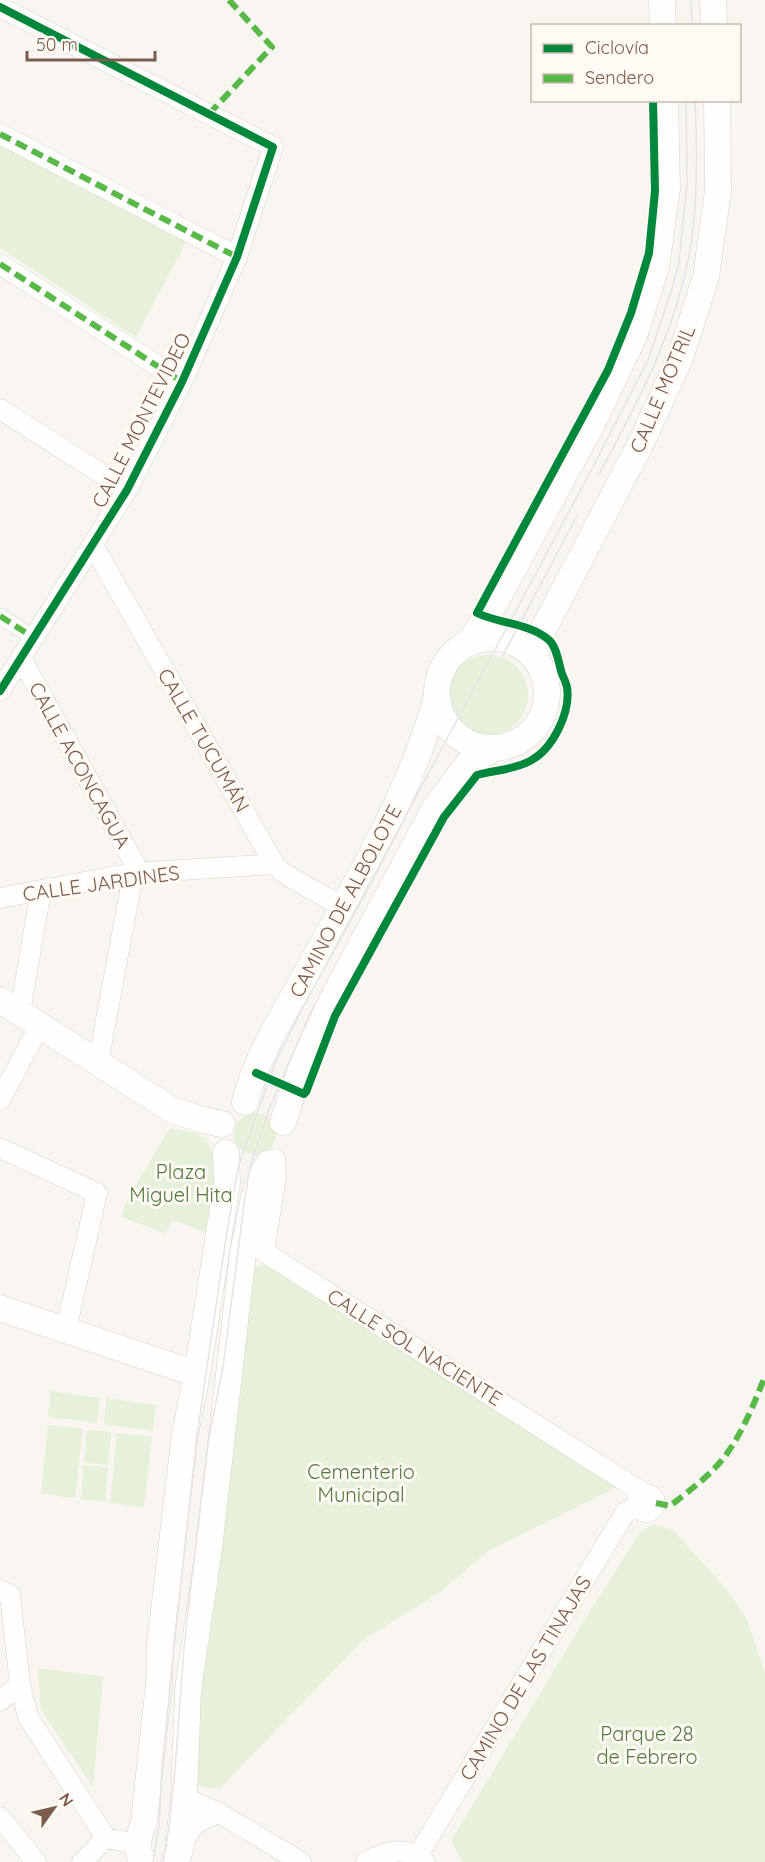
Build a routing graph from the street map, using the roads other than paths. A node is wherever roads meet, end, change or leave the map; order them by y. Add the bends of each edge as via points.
1 (662, 0) edge
2 (713, 0) edge
3 (0, 7) edge
4 (663, 24) edge
5 (714, 24) edge
6 (665, 102) edge
7 (717, 102) edge
8 (0, 134) edge
9 (237, 257) junction
10 (0, 264) edge
11 (182, 382) junction
12 (0, 409) edge
13 (127, 490) junction
14 (93, 544) junction
15 (0, 616) edge
16 (34, 638) junction
17 (470, 642) junction
18 (534, 657) junction
19 (21, 658) junction
20 (0, 690) edge
21 (437, 696) junction
22 (494, 748) junction
23 (274, 864) junction
24 (134, 873) junction
25 (41, 890) junction
26 (0, 898) edge
27 (343, 907) junction
28 (20, 1013) edge
29 (98, 1063) junction
30 (8, 1068) edge
31 (0, 1100) edge
32 (245, 1102) junction
33 (283, 1122) junction
34 (222, 1124) junction
35 (0, 1148) edge
36 (226, 1153) junction
37 (272, 1161) junction
38 (0, 1308) edge
39 (66, 1330) junction
40 (197, 1374) junction
41 (641, 1500) joint
42 (0, 1590) edge
43 (20, 1684) junction
44 (0, 1701) edge
45 (184, 1797) junction
46 (219, 1813) junction
47 (0, 1817) edge
48 (106, 1838) junction
49 (178, 1849) edge
50 (141, 1852) edge
51 (421, 1859) edge
52 (36, 1862) edge
53 (82, 1862) edge
54 (301, 1862) edge
55 (366, 1862) edge

1 - 4 street
2 - 5 street
3 - 9 street, CALLE MONTEVIDEO via 273,147
6 - 17 street via 667,189 656,267 634,336 594,420
7 - 18 street, CALLE MOTRIL via 718,191 706,277 680,358 640,445 544,628
8 - 9 street
9 - 11 street, CALLE MONTEVIDEO
10 - 11 street
11 - 13 street, CALLE MONTEVIDEO
12 - 13 street
13 - 14 street, CALLE MONTEVIDEO
14 - 16 street, CALLE MONTEVIDEO
14 - 23 street, CALLE TUCUMÁN
15 - 16 street
16 - 19 street, CALLE MONTEVIDEO
17 - 18 street via 501,638
17 - 21 street via 458,649 442,668
18 - 22 street via 543,672 547,692 541,718 523,739
19 - 20 street, CALLE MONTEVIDEO
19 - 24 street, CALLE ACONCAGUA via 135,864
21 - 22 street via 449,728 466,742
21 - 27 street, CAMINO DE ALBOLOTE via 403,793
22 - 33 street, CAMINO DE ALBOLOTE via 467,765 435,808 334,996 302,1065
23 - 24 street, CALLE JARDINES
23 - 27 street, CALLE TUCUMÁN
24 - 25 street, CALLE JARDINES
24 - 29 street
25 - 26 street, CALLE JARDINES
25 - 28 street
27 - 32 street, CAMINO DE ALBOLOTE via 267,1043
28 - 29 street
28 - 30 street
29 - 34 street via 172,1110
30 - 31 street
32 - 33 street via 270,1107
32 - 34 street via 226,1115
33 - 37 street via 282,1149
34 - 36 street via 220,1134
35 - 39 street via 97,1193
36 - 37 street via 235,1162 250,1167
36 - 40 street via 227,1183
37 - 41 street, CALLE SOL NACIENTE via 276,1176 264,1252
37 - 45 street via 254,1198 243,1253 188,1690
38 - 39 street
39 - 40 street
40 - 50 street via 178,1488
41 - 51 street, CAMINO DE LAS TINAJAS via 625,1513
42 - 43 street via 10,1595
43 - 44 street
43 - 48 street via 28,1717
45 - 46 street
45 - 49 street
46 - 49 street via 191,1826
46 - 54 street
47 - 52 street
48 - 50 street
48 - 53 street
49 - 50 street via 169,1828 159,1825 152,1826
51 - 55 street via 399,1850

